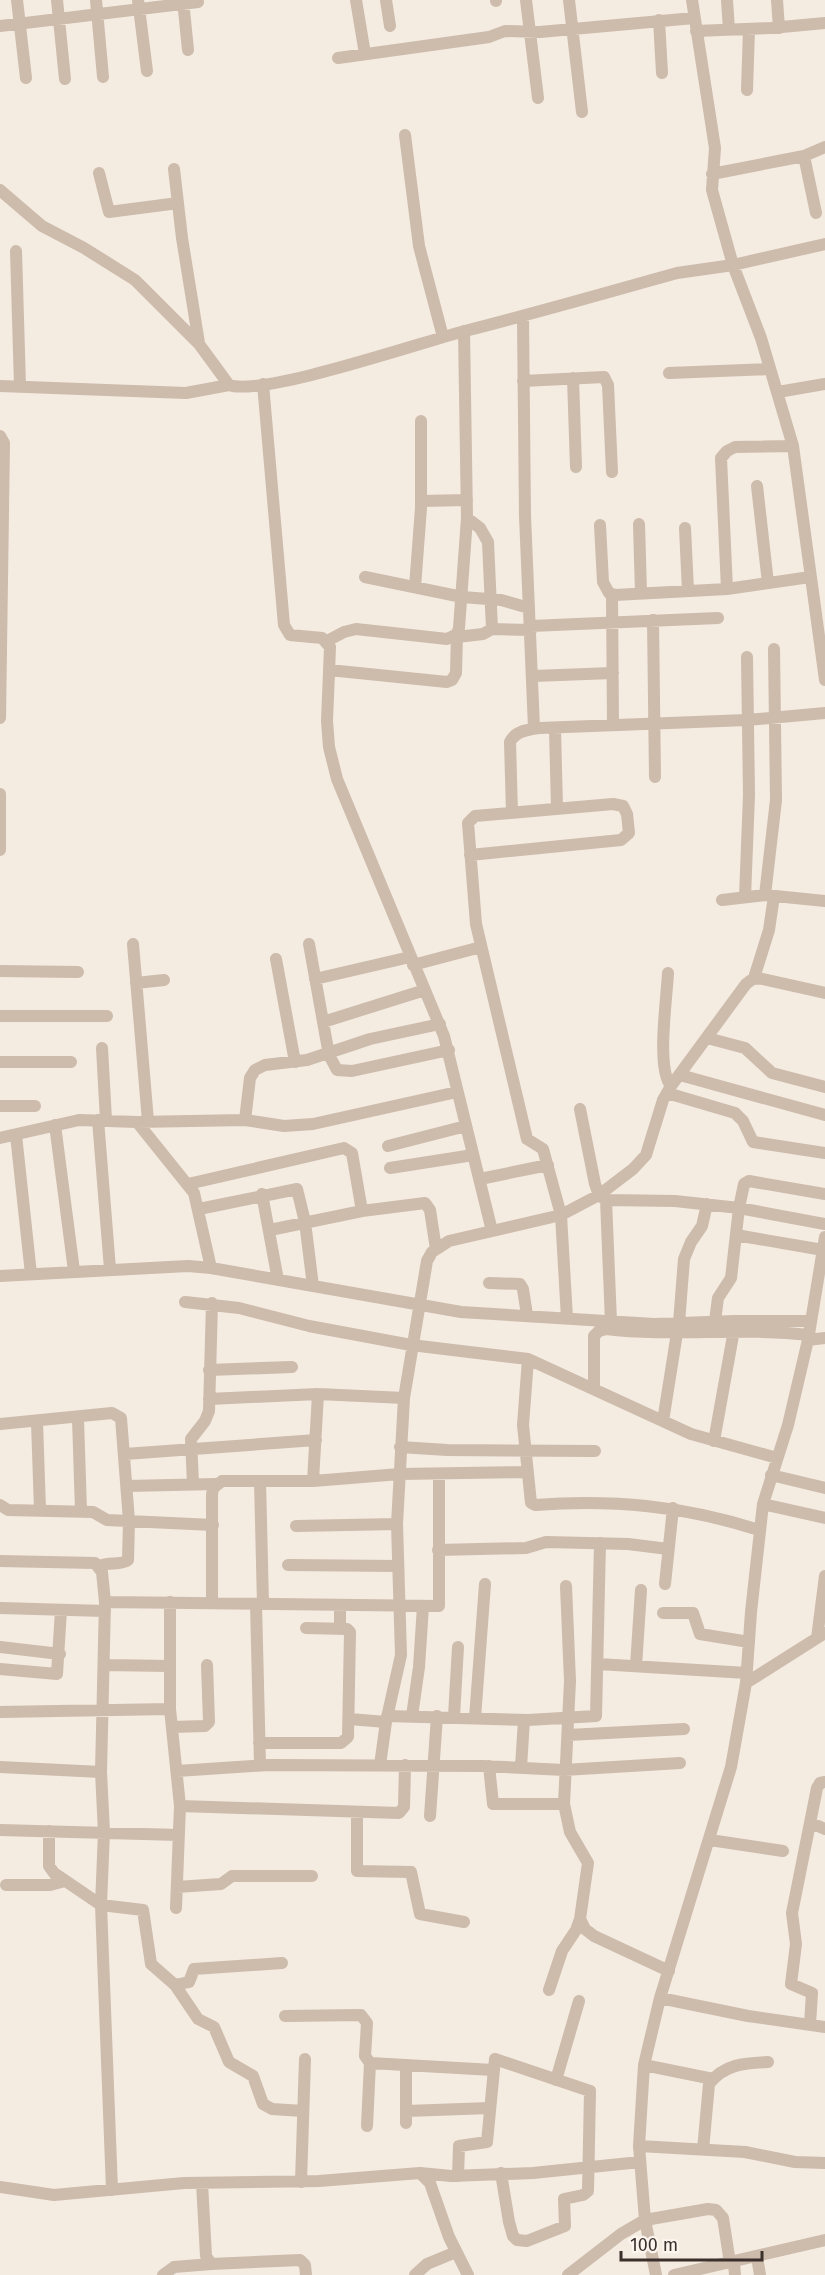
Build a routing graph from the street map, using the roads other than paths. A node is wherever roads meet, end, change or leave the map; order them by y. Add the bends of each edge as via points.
1 (17, 0) edge
2 (57, 0) edge
3 (96, 0) edge
4 (356, 0) edge
5 (386, 0) edge
6 (526, 0) edge
7 (568, 0) edge
8 (692, 0) edge
9 (727, 0) edge
10 (777, 0) edge
11 (183, 2) edge
12 (198, 2) dead end
13 (139, 5) edge
14 (97, 14) junction
15 (694, 18) junction
16 (59, 19) junction
17 (659, 20) junction
18 (825, 23) edge
19 (19, 24) junction
20 (0, 26) edge
21 (390, 26) dead end
22 (572, 28) junction
23 (779, 28) junction
24 (748, 29) junction
25 (729, 30) junction
26 (696, 31) junction
27 (530, 32) junction
28 (188, 50) dead end
29 (365, 54) junction
30 (338, 58) dead end
31 (147, 71) dead end
32 (662, 73) dead end
33 (104, 76) dead end
34 (26, 78) dead end
35 (65, 79) dead end
36 (747, 90) dead end
37 (538, 98) dead end
38 (582, 112) dead end
39 (405, 135) dead end
40 (825, 147) edge
41 (804, 156) junction
42 (174, 170) dead end
43 (99, 173) dead end
44 (712, 174) junction
45 (0, 190) edge
46 (178, 203) junction
47 (816, 213) dead end
48 (825, 244) edge
49 (15, 251) dead end
50 (733, 265) junction
51 (523, 318) junction
52 (464, 331) junction
53 (443, 337) junction
54 (200, 344) junction
55 (770, 369) junction
56 (669, 373) dead end
57 (573, 378) junction
58 (523, 381) junction
59 (263, 384) junction
60 (825, 384) edge
61 (229, 385) junction
62 (0, 386) edge
63 (20, 386) junction
64 (778, 392) junction
65 (422, 421) dead end
66 (0, 436) edge
67 (793, 446) junction
68 (576, 467) dead end
69 (612, 472) dead end
70 (757, 486) dead end
71 (421, 501) junction
72 (467, 501) junction
73 (467, 518) junction
74 (639, 524) dead end
75 (600, 525) dead end
76 (685, 528) dead end
77 (365, 577) dead end
78 (810, 577) junction
79 (768, 583) junction
80 (415, 587) junction
81 (727, 589) junction
82 (688, 591) junction
83 (642, 593) junction
84 (612, 594) junction
85 (462, 597) junction
86 (489, 598) junction
87 (529, 608) junction
88 (718, 618) dead end
89 (653, 620) junction
90 (613, 621) junction
91 (531, 628) junction
92 (492, 629) junction
93 (457, 635) junction
94 (327, 641) junction
95 (0, 647) edge
96 (774, 649) dead end
97 (747, 657) dead end
98 (329, 670) junction
99 (613, 673) junction
100 (533, 676) junction
101 (825, 680) edge
102 (825, 712) edge
103 (776, 717) junction
104 (0, 718) edge
105 (747, 720) junction
106 (655, 723) junction
107 (613, 725) junction
108 (534, 728) junction
109 (555, 729) junction
110 (656, 777) dead end
111 (0, 794) edge
112 (557, 808) junction
113 (512, 813) junction
114 (0, 850) edge
115 (470, 855) junction
116 (770, 895) junction
117 (745, 897) junction
118 (722, 900) dead end
119 (825, 901) edge
120 (133, 944) dead end
121 (309, 944) dead end
122 (481, 947) junction
123 (276, 959) dead end
124 (411, 961) junction
125 (0, 971) edge
126 (78, 972) dead end
127 (668, 973) dead end
128 (754, 978) junction
129 (315, 979) junction
130 (164, 980) dead end
131 (136, 983) junction
132 (424, 990) junction
133 (825, 993) edge
134 (0, 1016) edge
135 (107, 1016) dead end
136 (323, 1022) junction
137 (440, 1024) junction
138 (707, 1038) junction
139 (102, 1048) dead end
140 (449, 1050) junction
141 (329, 1055) junction
142 (0, 1062) edge
143 (71, 1062) dead end
144 (295, 1062) junction
145 (680, 1075) junction
146 (825, 1087) edge
147 (669, 1090) junction
148 (457, 1092) junction
149 (0, 1106) edge
150 (34, 1106) dead end
151 (580, 1109) dead end
152 (825, 1115) edge
153 (102, 1120) junction
154 (245, 1120) junction
155 (142, 1121) junction
156 (55, 1125) junction
157 (466, 1126) junction
158 (16, 1134) junction
159 (0, 1138) edge
160 (388, 1146) dead end
161 (825, 1153) edge
162 (473, 1155) junction
163 (548, 1165) junction
164 (390, 1168) dead end
165 (480, 1179) junction
166 (188, 1184) junction
167 (262, 1194) junction
168 (825, 1194) edge
169 (603, 1197) junction
170 (707, 1204) junction
171 (739, 1208) junction
172 (199, 1209) junction
173 (362, 1211) junction
174 (561, 1215) junction
175 (305, 1222) junction
176 (825, 1224) edge
177 (270, 1230) junction
178 (492, 1231) junction
179 (736, 1235) junction
180 (825, 1237) edge
181 (436, 1249) junction
182 (823, 1250) junction
183 (211, 1268) junction
184 (110, 1269) junction
185 (74, 1271) junction
186 (31, 1274) junction
187 (0, 1276) edge
188 (278, 1280) junction
189 (489, 1283) dead end
190 (313, 1286) junction
191 (184, 1302) dead end
192 (212, 1303) junction
193 (417, 1312) junction
194 (527, 1315) junction
195 (567, 1318) junction
196 (611, 1322) junction
197 (714, 1322) junction
198 (678, 1328) junction
199 (734, 1330) junction
200 (809, 1331) junction
201 (825, 1338) edge
202 (411, 1345) junction
203 (528, 1359) junction
204 (292, 1367) dead end
205 (209, 1370) junction
206 (594, 1389) junction
207 (318, 1394) junction
208 (404, 1398) junction
209 (209, 1399) junction
210 (78, 1419) junction
211 (663, 1421) junction
212 (38, 1422) junction
213 (0, 1424) edge
214 (316, 1440) junction
215 (714, 1441) junction
216 (400, 1447) junction
217 (190, 1449) junction
218 (524, 1450) junction
219 (595, 1450) dead end
220 (125, 1454) junction
221 (777, 1458) junction
222 (527, 1472) junction
223 (400, 1474) junction
224 (439, 1475) junction
225 (771, 1475) junction
226 (260, 1481) junction
227 (314, 1481) junction
228 (193, 1484) junction
229 (216, 1484) junction
230 (127, 1486) junction
231 (825, 1488) edge
232 (763, 1504) junction
233 (0, 1505) edge
234 (673, 1508) junction
235 (40, 1510) junction
236 (81, 1511) junction
237 (825, 1518) edge
238 (129, 1521) junction
239 (397, 1524) junction
240 (213, 1525) junction
241 (296, 1526) dead end
242 (759, 1530) junction
243 (600, 1543) junction
244 (668, 1549) junction
245 (438, 1550) junction
246 (0, 1562) edge
247 (288, 1565) dead end
248 (99, 1566) junction
249 (398, 1566) junction
250 (825, 1576) edge
251 (485, 1584) dead end
252 (665, 1584) dead end
253 (566, 1586) dead end
254 (641, 1590) dead end
255 (170, 1602) junction
256 (212, 1603) junction
257 (260, 1604) junction
258 (340, 1605) junction
259 (399, 1606) junction
260 (423, 1606) junction
261 (105, 1607) junction
262 (0, 1608) edge
263 (61, 1610) junction
264 (663, 1613) dead end
265 (306, 1628) dead end
266 (340, 1629) junction
267 (821, 1636) edge
268 (749, 1642) junction
269 (0, 1647) edge
270 (458, 1647) dead end
271 (60, 1654) junction
272 (598, 1664) junction
273 (105, 1665) junction
274 (207, 1665) dead end
275 (169, 1666) junction
276 (636, 1666) junction
277 (0, 1669) edge
278 (747, 1678) junction
279 (105, 1708) junction
280 (170, 1709) junction
281 (0, 1712) edge
282 (412, 1716) junction
283 (437, 1716) junction
284 (454, 1716) junction
285 (475, 1718) junction
286 (568, 1718) junction
287 (349, 1719) junction
288 (386, 1719) junction
289 (524, 1720) junction
290 (172, 1728) junction
291 (684, 1729) dead end
292 (568, 1735) junction
293 (259, 1743) junction
294 (680, 1763) dead end
295 (260, 1765) junction
296 (380, 1765) junction
297 (434, 1765) junction
298 (405, 1766) junction
299 (489, 1766) junction
300 (0, 1767) edge
301 (522, 1767) junction
302 (564, 1770) junction
303 (177, 1771) junction
304 (101, 1772) junction
305 (825, 1782) edge
306 (564, 1804) junction
307 (180, 1806) junction
308 (357, 1812) junction
309 (430, 1816) dead end
310 (812, 1823) junction
311 (825, 1829) edge
312 (0, 1830) edge
313 (49, 1831) junction
314 (105, 1832) junction
315 (179, 1835) junction
316 (710, 1840) junction
317 (783, 1851) dead end
318 (312, 1876) dead end
319 (65, 1881) junction
320 (6, 1885) dead end
321 (177, 1887) junction
322 (101, 1905) junction
323 (176, 1908) dead end
324 (580, 1919) junction
325 (464, 1922) dead end
326 (282, 1963) dead end
327 (669, 1971) junction
328 (175, 1984) junction
329 (549, 1990) dead end
330 (660, 1998) junction
331 (579, 2001) dead end
332 (285, 2016) dead end
333 (810, 2025) junction
334 (825, 2026) edge
335 (305, 2059) dead end
336 (768, 2062) dead end
337 (370, 2063) junction
338 (406, 2065) junction
339 (644, 2065) junction
340 (493, 2070) junction
341 (712, 2079) junction
342 (556, 2080) junction
343 (490, 2108) junction
344 (303, 2112) junction
345 (368, 2126) dead end
346 (639, 2146) junction
347 (703, 2150) junction
348 (640, 2162) junction
349 (825, 2163) edge
350 (587, 2168) junction
351 (501, 2173) junction
352 (420, 2174) junction
353 (458, 2176) junction
354 (301, 2182) junction
355 (202, 2183) junction
356 (0, 2187) edge
357 (112, 2190) junction
358 (645, 2220) junction
359 (825, 2240) edge
360 (456, 2252) junction
361 (757, 2257) junction
362 (211, 2264) junction
363 (733, 2267) edge
364 (164, 2275) edge
365 (306, 2275) edge
366 (416, 2275) edge
367 (468, 2275) edge
368 (568, 2275) edge
369 (656, 2275) edge
370 (674, 2275) edge
371 (760, 2275) edge

1 - 19 street
2 - 16 street
3 - 14 street
4 - 29 street
5 - 21 street
6 - 27 street
7 - 22 street
8 - 15 street
9 - 25 street
10 - 23 street
11 - 12 street
11 - 13 street
11 - 28 street
13 - 14 street
13 - 31 street
14 - 16 street
14 - 33 street
15 - 17 street
15 - 26 street
16 - 19 street
16 - 35 street
17 - 22 street
17 - 32 street
18 - 23 street
19 - 20 street
19 - 34 street
22 - 27 street
22 - 38 street
23 - 24 street
24 - 25 street
24 - 36 street
25 - 26 street
26 - 44 street via 715,148
27 - 29 street via 505,31 489,37
27 - 37 street
29 - 30 street
39 - 53 street via 419,246
40 - 41 street
41 - 44 street
41 - 47 street
42 - 46 street
43 - 46 street via 109,212
44 - 50 street via 714,198
45 - 54 street via 42,226 135,280
46 - 54 street
48 - 50 street
49 - 63 street
50 - 51 street via 677,273
50 - 55 street
51 - 52 street
51 - 58 street
52 - 53 street
52 - 72 street
53 - 59 street
54 - 61 street
55 - 56 street
55 - 64 street
57 - 58 street
57 - 68 street
57 - 69 street via 600,376 606,381
58 - 87 street
59 - 61 street
59 - 94 street via 284,625 290,634
60 - 64 street
61 - 63 street via 186,393
62 - 63 street
64 - 67 street
65 - 71 street
66 - 95 street via 4,443
67 - 78 street
67 - 81 street via 735,447 721,458
70 - 79 street
71 - 72 street
71 - 80 street
72 - 73 street
73 - 85 street
73 - 86 street via 480,528 488,542
74 - 83 street
75 - 84 street via 603,582
76 - 82 street
77 - 80 street
78 - 79 street
78 - 101 street
79 - 81 street
80 - 85 street
81 - 82 street
82 - 83 street
83 - 84 street
84 - 90 street
85 - 86 street
85 - 93 street
86 - 87 street
86 - 92 street
87 - 91 street
88 - 89 street
89 - 90 street
89 - 106 street
90 - 91 street
90 - 99 street
91 - 92 street
91 - 100 street
92 - 93 street via 483,634
93 - 94 street via 447,639 356,629
93 - 98 street via 456,673 447,682
94 - 98 street via 331,654
95 - 104 street
96 - 103 street
97 - 105 street
98 - 124 street via 327,721 337,779
99 - 100 street
99 - 107 street
100 - 108 street
102 - 103 street
103 - 105 street
103 - 116 street
105 - 106 street
105 - 117 street via 749,836
106 - 107 street
106 - 110 street
107 - 109 street
108 - 109 street
108 - 113 street via 516,734 510,742
109 - 112 street
111 - 114 street
112 - 113 street
112 - 115 street via 619,805 627,814 628,836 621,840
113 - 115 street via 470,819
115 - 122 street via 472,898
116 - 117 street
116 - 119 street
116 - 128 street via 769,930
117 - 118 street
120 - 131 street
121 - 129 street
122 - 124 street
122 - 163 street via 527,1139 543,1149
123 - 144 street
124 - 129 street
124 - 132 street
125 - 126 street
127 - 147 street via 664,1062
128 - 133 street
128 - 138 street via 739,991
129 - 136 street
130 - 131 street
131 - 155 street
132 - 136 street
132 - 137 street
134 - 135 street
136 - 141 street
137 - 140 street
137 - 141 street via 370,1039
138 - 145 street
138 - 146 street via 745,1048 772,1073
139 - 153 street
140 - 141 street via 352,1071 337,1070
140 - 148 street
141 - 144 street
142 - 143 street
144 - 154 street via 255,1070 250,1078
145 - 147 street
145 - 152 street
147 - 161 street via 735,1113 753,1142
147 - 169 street via 646,1155
148 - 154 street via 313,1124 274,1125
148 - 157 street
149 - 150 street
151 - 169 street
153 - 155 street
153 - 156 street
153 - 184 street
154 - 155 street
155 - 166 street via 157,1150
156 - 158 street
156 - 185 street
157 - 160 street
157 - 162 street
158 - 159 street
158 - 186 street
162 - 164 street
162 - 165 street
163 - 165 street
163 - 174 street
165 - 178 street
166 - 172 street
166 - 173 street via 344,1148 352,1153
167 - 172 street
167 - 175 street via 297,1189
167 - 177 street
168 - 171 street via 749,1181 744,1184
169 - 170 street
169 - 174 street
169 - 196 street
170 - 171 street
170 - 198 street via 702,1226 684,1259
171 - 176 street
171 - 179 street
172 - 183 street
173 - 175 street
173 - 181 street via 425,1203 430,1210
174 - 178 street
174 - 195 street
175 - 177 street
175 - 190 street
177 - 188 street
178 - 181 street via 449,1241
179 - 182 street
179 - 197 street via 731,1278 718,1298
180 - 182 street
181 - 193 street via 427,1261
182 - 200 street
183 - 184 street
183 - 188 street
184 - 185 street
185 - 186 street
186 - 187 street
188 - 190 street
189 - 194 street via 520,1284
190 - 193 street
191 - 192 street
192 - 202 street
192 - 205 street
193 - 194 street
193 - 202 street
194 - 195 street
195 - 196 street
196 - 198 street
197 - 198 street
197 - 200 street
198 - 199 street
198 - 206 street via 599,1331 594,1344
198 - 211 street
199 - 200 street
199 - 215 street
200 - 201 street
200 - 221 street
202 - 203 street
202 - 208 street
203 - 206 street
203 - 218 street
204 - 205 street
205 - 209 street
206 - 211 street
207 - 208 street
207 - 209 street
207 - 214 street
208 - 216 street
209 - 217 street via 205,1421 191,1439
210 - 212 street
210 - 220 street via 117,1414 123,1422
210 - 236 street
211 - 215 street
212 - 213 street
212 - 235 street
214 - 217 street
214 - 227 street
215 - 221 street
216 - 218 street
216 - 223 street
217 - 220 street
217 - 228 street
218 - 219 street
218 - 222 street
220 - 230 street
221 - 225 street
222 - 224 street
222 - 234 street via 529,1498 534,1505 595,1501
223 - 224 street
223 - 227 street
223 - 239 street
224 - 245 street
225 - 231 street
225 - 232 street
226 - 227 street
226 - 229 street
226 - 257 street
228 - 229 street
228 - 230 street
229 - 240 street via 212,1495
230 - 238 street
232 - 237 street
232 - 242 street
233 - 235 street via 8,1510
234 - 242 street
234 - 244 street
235 - 236 street
236 - 238 street via 93,1512 106,1520
238 - 240 street
238 - 248 street via 128,1560
239 - 241 street
239 - 249 street
240 - 256 street
242 - 268 street
243 - 244 street
243 - 245 street via 546,1542 526,1548
243 - 272 street
244 - 252 street
245 - 260 street via 440,1605
246 - 248 street
247 - 249 street
248 - 261 street
249 - 259 street
250 - 267 street
251 - 285 street
253 - 286 street
254 - 276 street
255 - 256 street
255 - 261 street
255 - 275 street
256 - 257 street
257 - 258 street
257 - 293 street
258 - 259 street
258 - 266 street
259 - 260 street
259 - 288 street via 400,1655
260 - 282 street
261 - 263 street
261 - 273 street
262 - 263 street
263 - 271 street
264 - 268 street via 693,1613 700,1634
265 - 266 street
266 - 287 street via 347,1629 351,1636
267 - 278 street
268 - 278 street
269 - 271 street
270 - 284 street
271 - 277 street via 59,1671 54,1675
272 - 276 street
272 - 286 street via 596,1716
273 - 275 street
273 - 279 street
274 - 290 street via 209,1722 205,1726
275 - 280 street
276 - 278 street
278 - 316 street via 731,1767
279 - 280 street
279 - 281 street
279 - 304 street
280 - 290 street
282 - 283 street
282 - 288 street
283 - 284 street
283 - 297 street
284 - 285 street
285 - 289 street
286 - 289 street
286 - 292 street
287 - 288 street
287 - 293 street via 348,1737 341,1743
288 - 296 street
289 - 301 street
290 - 303 street
291 - 292 street
292 - 302 street
293 - 295 street
294 - 302 street
295 - 296 street
295 - 303 street
296 - 298 street
297 - 298 street
297 - 299 street
297 - 309 street
298 - 308 street via 402,1811
299 - 301 street
299 - 306 street via 493,1804
300 - 304 street
301 - 302 street
302 - 306 street
303 - 307 street
304 - 314 street
305 - 310 street via 817,1788
306 - 324 street via 570,1832 588,1863
307 - 308 street
307 - 315 street
308 - 325 street via 357,1871 411,1872 420,1914
310 - 311 street
310 - 333 street via 792,1913 796,1944 791,1981 792,1986 812,1993
312 - 313 street
313 - 314 street
313 - 319 street via 50,1866
314 - 315 street
314 - 322 street
315 - 321 street
316 - 317 street
316 - 327 street
318 - 321 street via 232,1876 221,1884
319 - 320 street
319 - 322 street
321 - 323 street
322 - 328 street via 143,1910 151,1964
322 - 357 street
324 - 327 street via 594,1936
324 - 329 street via 562,1951
326 - 328 street via 198,1968 191,1971 189,1982
327 - 330 street
328 - 344 street via 198,2019 214,2027 229,2062 253,2076 263,2104 272,2109
330 - 333 street
330 - 339 street
331 - 342 street
332 - 337 street via 361,2015 367,2023 365,2055
333 - 334 street
335 - 344 street
336 - 341 street via 735,2065
337 - 338 street
337 - 345 street
338 - 340 street
338 - 343 street via 406,2117
339 - 341 street
339 - 346 street
340 - 342 street via 497,2058
340 - 343 street
341 - 347 street via 707,2092
342 - 350 street via 586,2089 592,2096
343 - 353 street via 487,2142 461,2144 458,2148
344 - 354 street
346 - 347 street
346 - 348 street
347 - 349 street
348 - 350 street
348 - 358 street
350 - 351 street
350 - 351 street via 587,2193 564,2199 565,2226 522,2241 513,2236
351 - 353 street
352 - 353 street
352 - 354 street
352 - 360 street via 430,2182
354 - 355 street
355 - 357 street
355 - 362 street via 206,2256
356 - 357 street via 54,2194
358 - 363 street via 717,2210 723,2218
358 - 368 street
358 - 369 street
359 - 361 street
360 - 366 street via 427,2264
360 - 367 street
361 - 363 street
361 - 371 street
362 - 364 street via 174,2267
362 - 365 street via 300,2260
363 - 370 street

